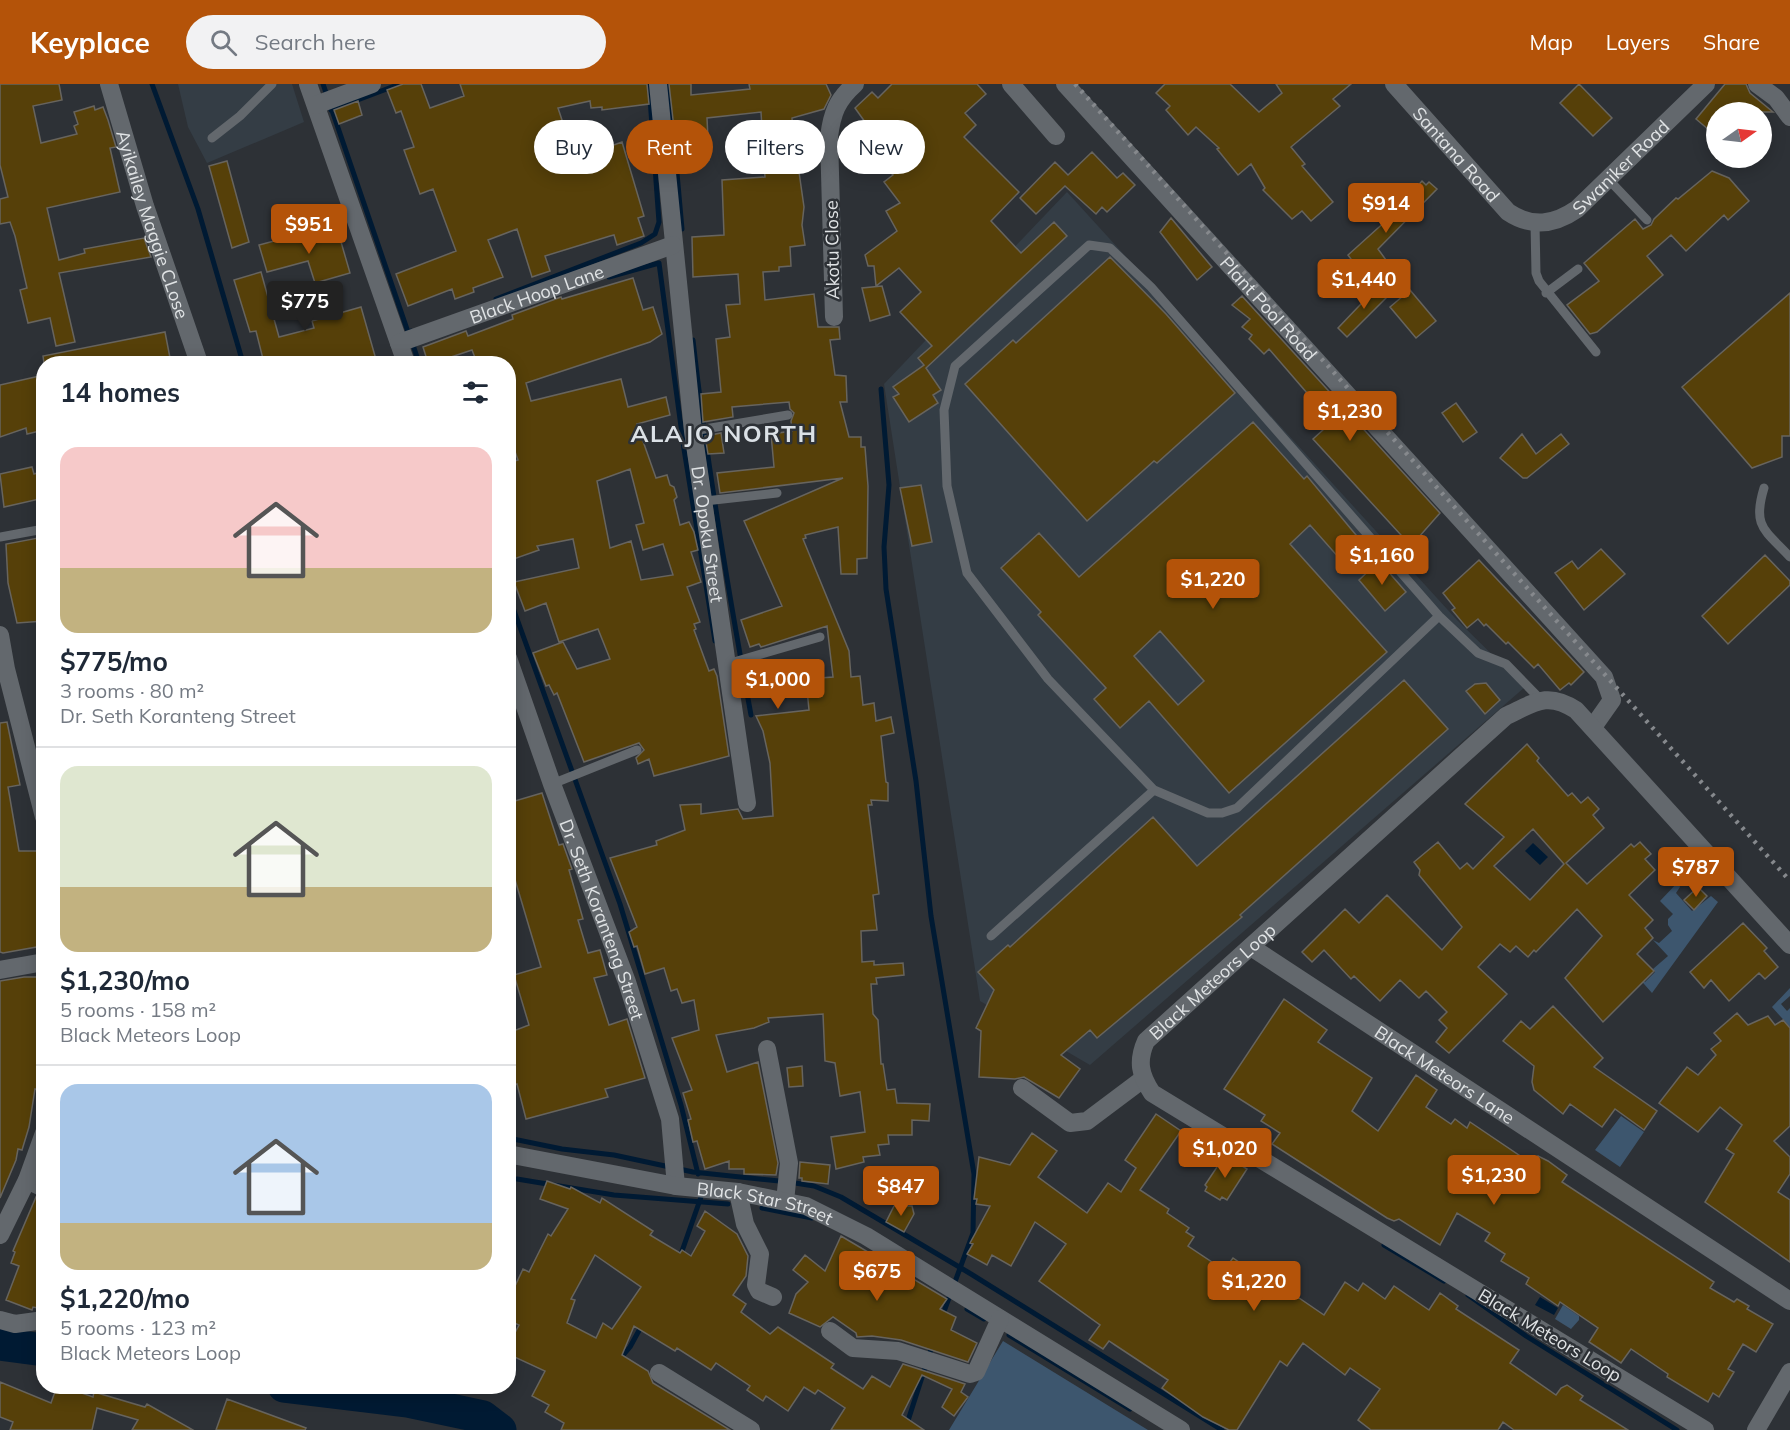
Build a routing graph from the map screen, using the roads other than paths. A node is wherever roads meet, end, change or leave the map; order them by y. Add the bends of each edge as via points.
1 (109, 84) edge
2 (272, 84) edge
3 (308, 84) edge
4 (372, 84) edge
5 (657, 84) edge
6 (855, 84) edge
7 (1011, 84) edge
8 (1065, 84) edge
9 (1394, 84) edge
10 (1706, 84) edge
11 (1757, 84) edge
12 (316, 105) junction
13 (1790, 117) edge
14 (1056, 136) dead end
15 (212, 138) dead end
16 (1609, 180) junction
17 (1647, 220) dead end
18 (1529, 223) junction
19 (673, 245) junction
20 (1578, 269) dead end
21 (1546, 293) junction
22 (834, 317) dead end
23 (399, 343) junction
24 (1596, 352) dead end
25 (197, 356) edge
26 (404, 356) edge
27 (788, 415) dead end
28 (693, 431) junction
29 (1764, 488) dead end
30 (777, 493) dead end
31 (705, 501) junction
32 (36, 530) edge
33 (0, 537) edge
34 (1790, 557) edge
35 (1439, 616) junction
36 (0, 635) edge
37 (820, 637) dead end
38 (727, 664) junction
39 (516, 681) edge
40 (1541, 700) junction
41 (1593, 727) junction
42 (636, 750) dead end
43 (552, 784) junction
44 (36, 786) edge
45 (1154, 790) junction
46 (747, 803) dead end
47 (991, 936) dead end
48 (1790, 945) edge
49 (1251, 947) junction
50 (36, 963) edge
51 (0, 970) edge
52 (767, 1049) dead end
53 (1143, 1079) junction
54 (1022, 1088) dead end
55 (36, 1155) edge
56 (516, 1160) edge
57 (27, 1180) junction
58 (36, 1184) edge
59 (675, 1186) junction
60 (738, 1192) junction
61 (785, 1201) junction
62 (0, 1235) edge
63 (773, 1297) dead end
64 (1790, 1301) edge
65 (1000, 1319) junction
66 (0, 1320) edge
67 (36, 1321) edge
68 (830, 1331) dead end
69 (1790, 1372) edge
70 (660, 1373) dead end
71 (751, 1430) edge
72 (1181, 1430) edge
73 (1705, 1430) edge
74 (1756, 1430) edge

1 - 25 street, Ayikailey Maggie CLose via 145,206
2 - 15 lane
3 - 12 street
4 - 12 street
5 - 19 street, Dr. Opoku Street
6 - 22 street, Akotu Close via 832,113 829,137
7 - 14 street
8 - 41 street, Plant Pool Road via 1604,677 1612,700
9 - 18 street, Santana Road via 1508,212
10 - 16 street, Swaniker Road
11 - 13 street via 1776,98
12 - 23 street
16 - 17 lane
16 - 18 street, Swaniker Road via 1565,217
18 - 21 lane via 1536,273
19 - 23 street, Black Hoop Lane
19 - 28 street, Dr. Opoku Street
20 - 21 lane
21 - 24 lane
23 - 26 street
27 - 28 lane
28 - 31 street, Dr. Opoku Street
29 - 34 lane via 1759,520
30 - 31 lane
31 - 38 street, Dr. Opoku Street
32 - 33 lane
35 - 40 lane via 1478,653 1506,664
35 - 45 lane via 1237,808 1208,813
35 - 45 lane via 1150,287 1110,248 1089,245 955,366 944,410 947,486 967,573 1048,679
36 - 44 street
37 - 38 lane
38 - 46 street, Dr. Opoku Street
39 - 43 street, Dr. Seth Koranteng Street
40 - 41 street via 1560,700
40 - 49 street, Black Meteors Loop via 1506,716
41 - 48 street
42 - 43 lane
43 - 59 street, Dr. Seth Koranteng Street via 627,982 670,1119
45 - 47 lane
49 - 53 street, Black Meteors Loop via 1146,1041 1140,1053
49 - 64 street, Black Meteors Lane
50 - 51 street
52 - 61 street via 789,1163
53 - 54 street via 1079,1124 1070,1123
53 - 73 street, Black Meteors Loop via 1152,1093
55 - 57 street
56 - 59 street, Black Star Street
57 - 58 street
57 - 62 street
59 - 60 street, Black Star Street
60 - 61 street, Black Star Street
60 - 63 street via 745,1224 760,1254 756,1285 759,1291
61 - 65 street, Black Star Street via 806,1206 866,1236
65 - 68 street via 976,1372 970,1374 898,1351 853,1348
65 - 72 street, Black Star Street
66 - 67 street via 15,1324
69 - 74 street
70 - 71 street

